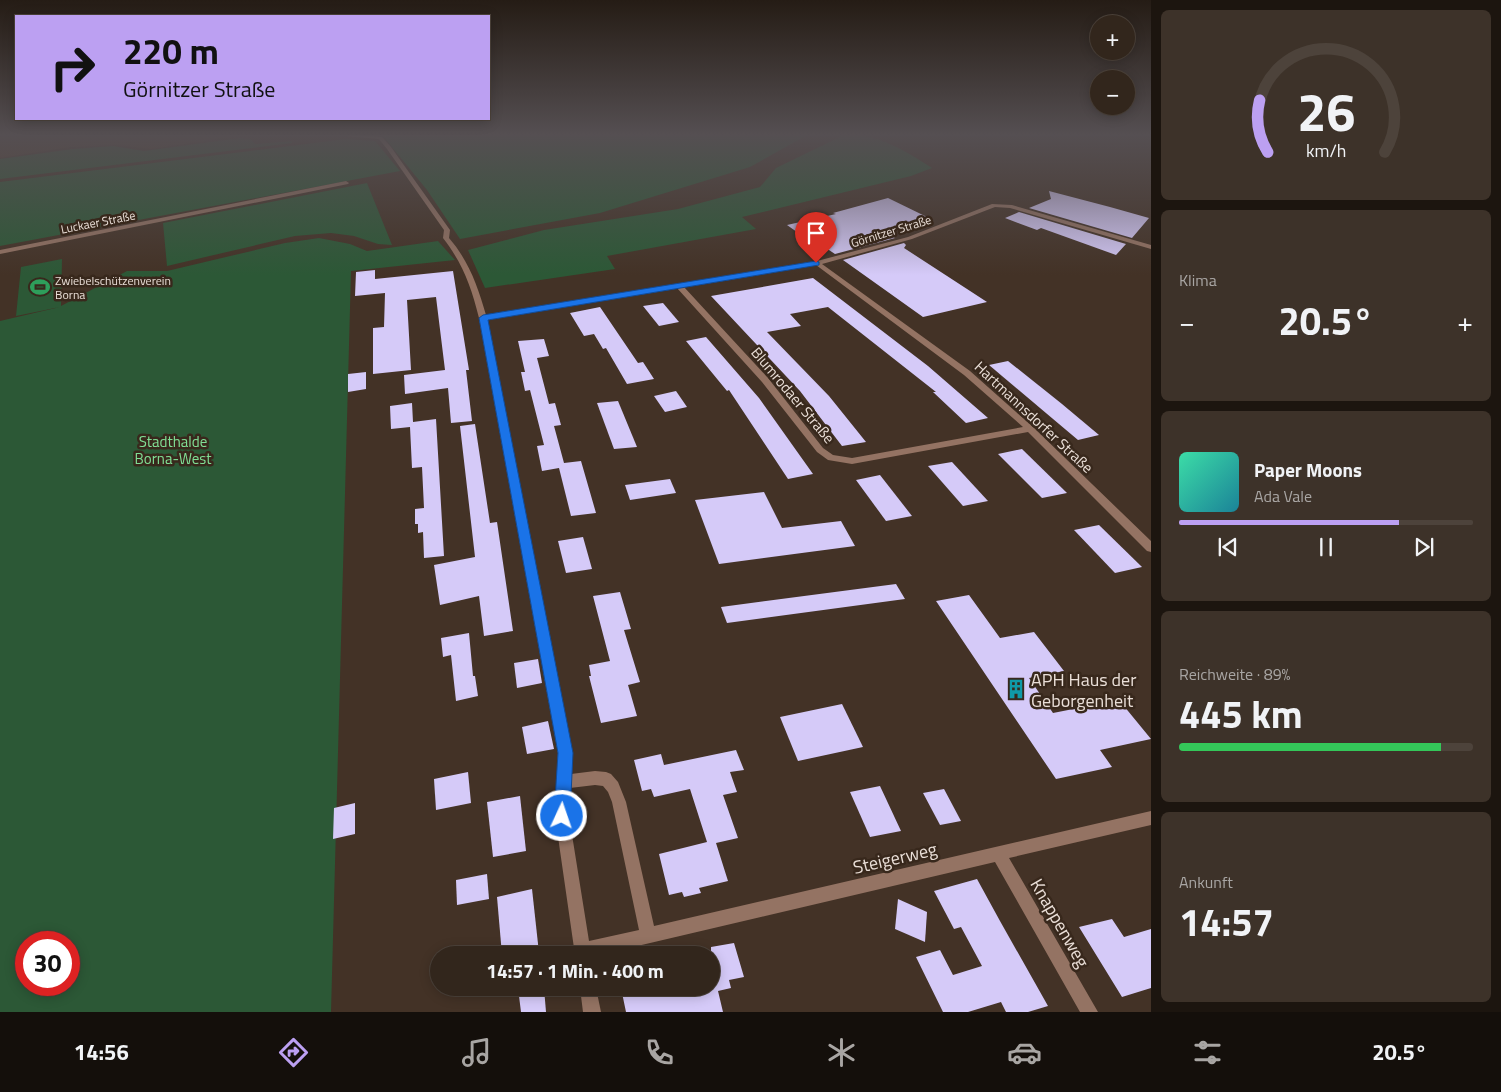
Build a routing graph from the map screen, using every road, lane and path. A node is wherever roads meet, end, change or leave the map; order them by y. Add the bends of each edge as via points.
1 (415, 181) edge
2 (346, 183) dead end
3 (1151, 247) edge
4 (0, 252) edge
5 (816, 263) junction
6 (680, 287) junction
7 (483, 318) junction
8 (1030, 429) junction
9 (1151, 548) edge
10 (564, 782) junction
11 (1151, 818) edge
12 (998, 853) junction
13 (648, 936) junction
14 (581, 946) edge
15 (609, 946) edge
16 (589, 996) edge
17 (592, 1012) edge
18 (1089, 1012) edge

1 - 7 street via 447,230 446,238 469,271
2 - 4 street, Luckaer Straße
3 - 5 street, Görnitzer Straße via 1010,206 994,205 910,238
5 - 6 street, Görnitzer Straße
5 - 8 street, Hartmannsdorfer Straße via 967,373
6 - 7 street, Görnitzer Straße
6 - 8 street, Blumrodaer Straße via 765,380 820,450 831,458 852,461
7 - 10 street via 565,753
8 - 9 street, Hartmannsdorfer Straße
10 - 13 street via 606,779 613,788 619,802
10 - 14 street via 562,816
11 - 12 street, Steigerweg
12 - 13 street, Steigerweg
12 - 18 street, Knappenweg
13 - 15 street, Steigerweg
16 - 17 street

